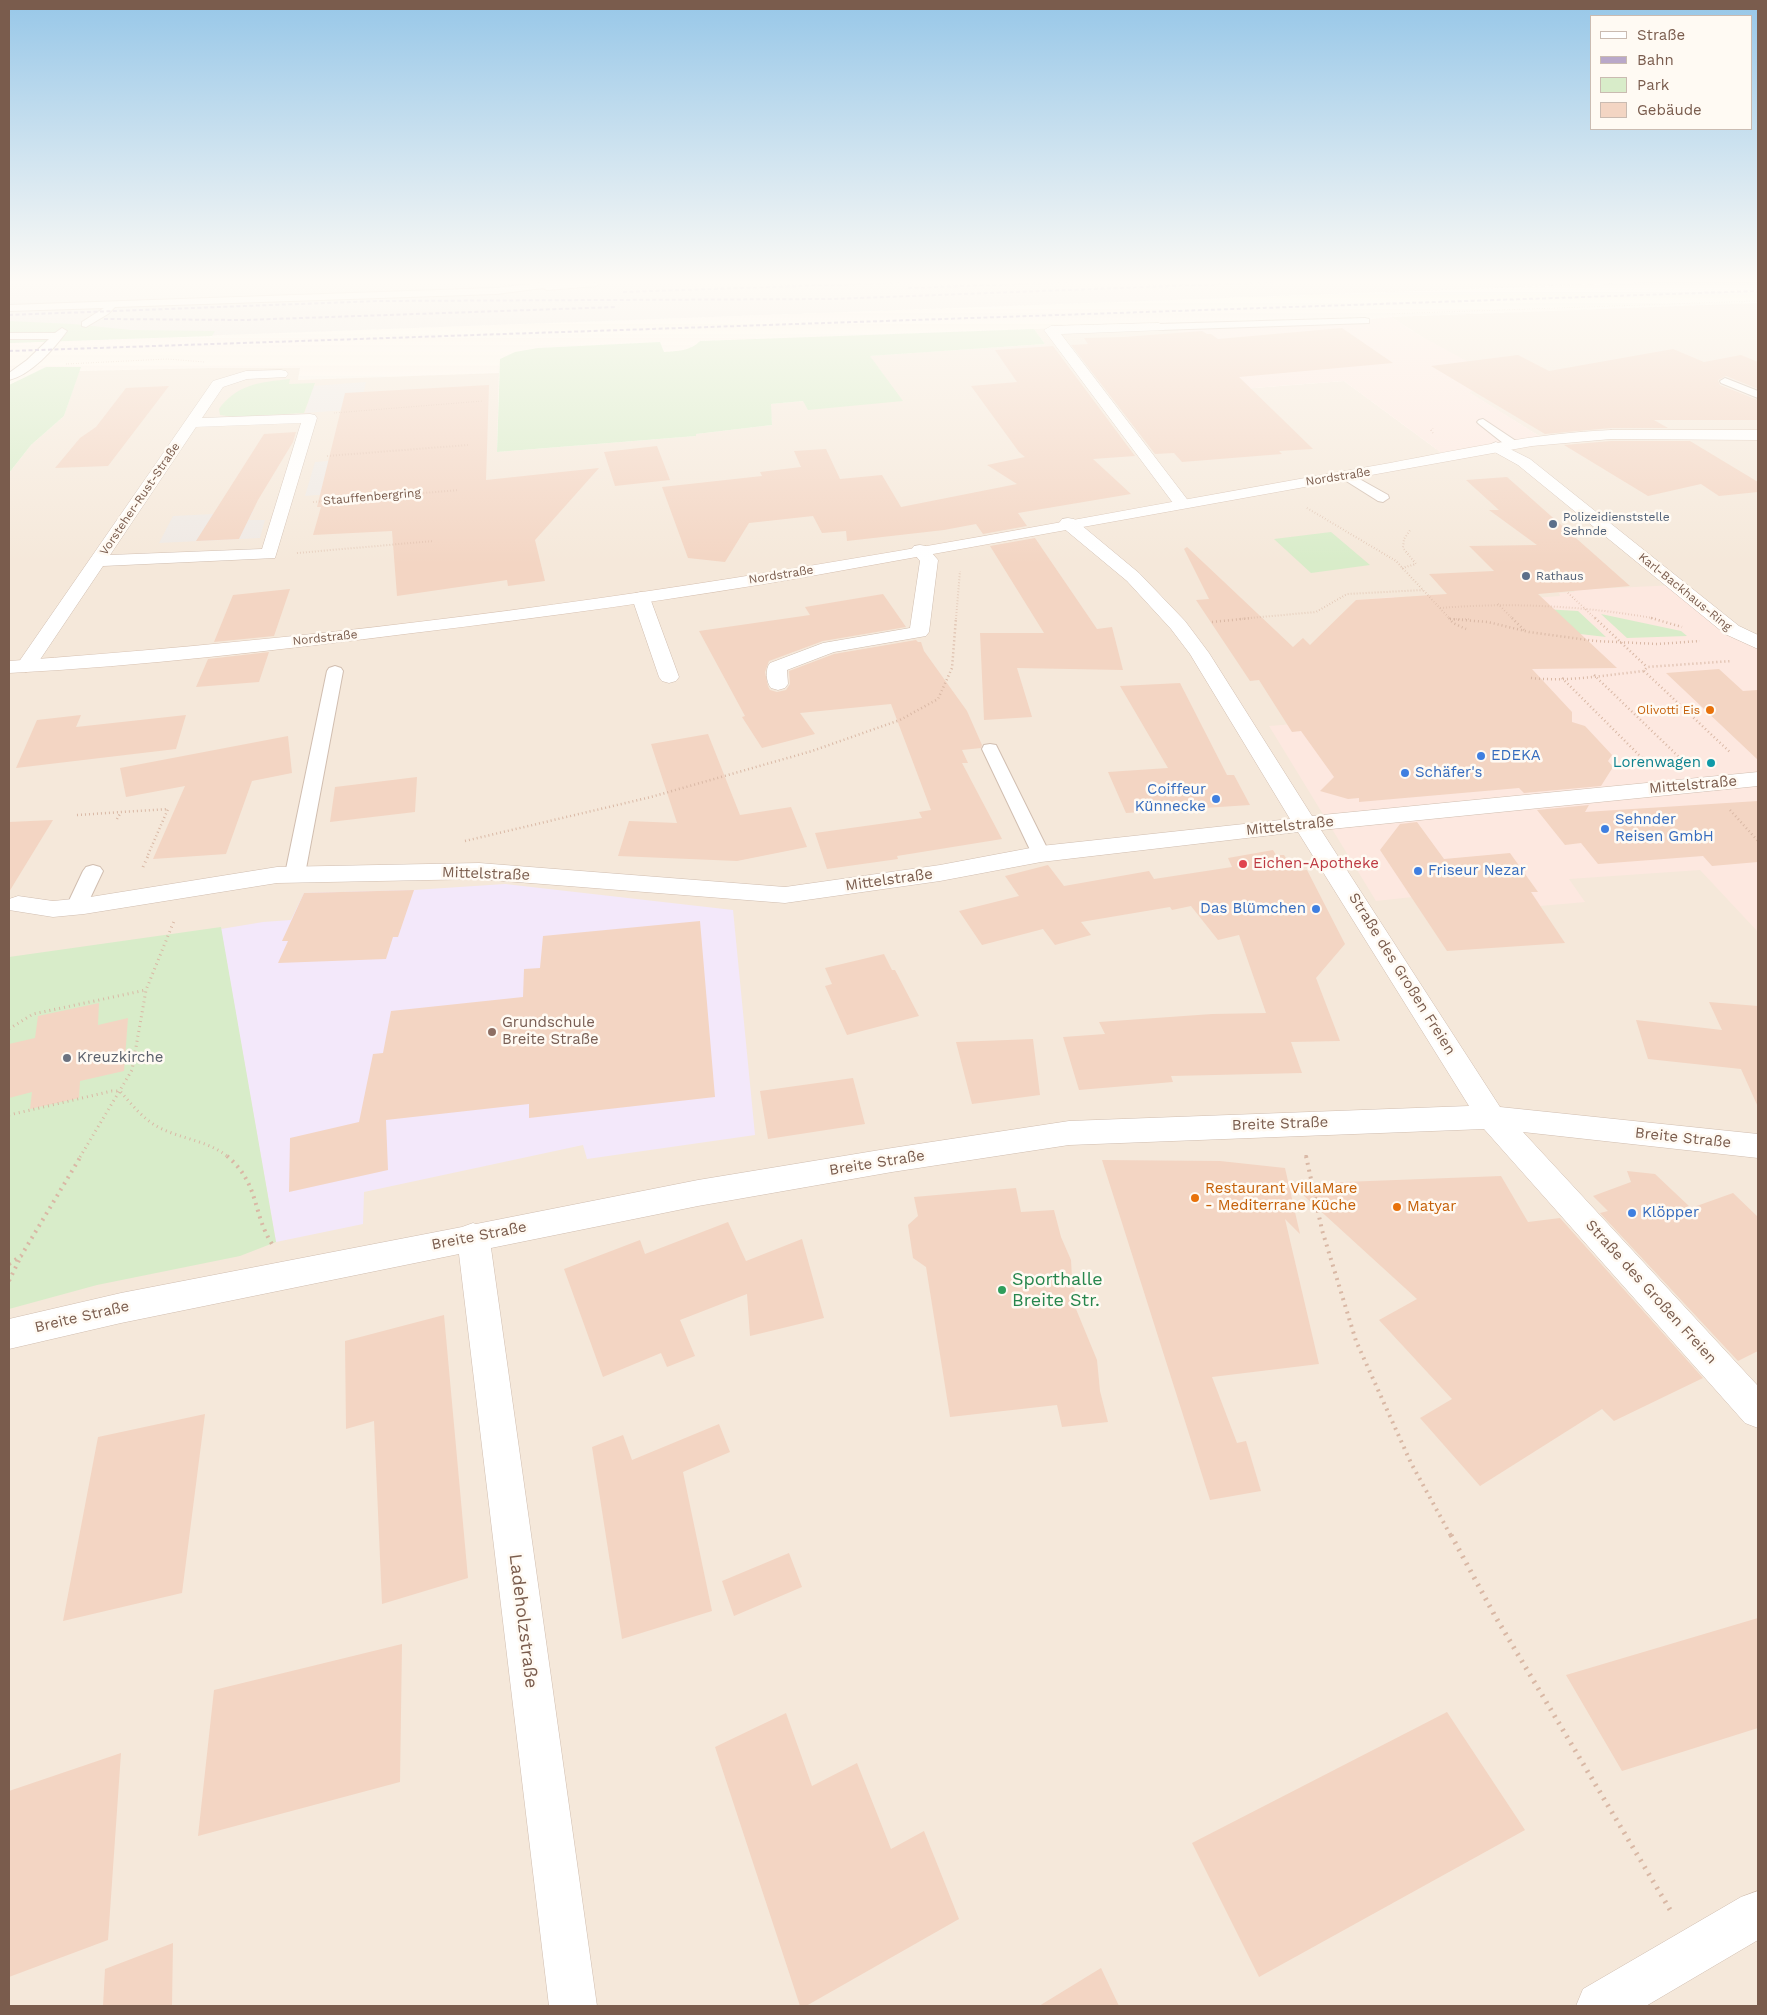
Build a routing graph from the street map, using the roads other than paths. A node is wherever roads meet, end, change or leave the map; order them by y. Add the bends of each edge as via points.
1 (243, 376) edge
2 (1086, 376) edge
3 (1726, 381) dead end
4 (1758, 395) edge
5 (1483, 422) dead end
6 (191, 423) junction
7 (1758, 435) edge
8 (1512, 444) junction
9 (1496, 446) junction
10 (1347, 476) junction
11 (1383, 498) dead end
12 (1182, 503) junction
13 (1068, 523) junction
14 (920, 550) junction
15 (97, 561) junction
16 (641, 598) junction
17 (1758, 643) edge
18 (335, 671) dead end
19 (16, 672) edge
20 (669, 677) dead end
21 (778, 684) dead end
22 (990, 748) dead end
23 (1758, 779) edge
24 (1306, 824) junction
25 (1041, 854) junction
26 (93, 871) dead end
27 (295, 874) junction
28 (18, 904) dead end
29 (76, 907) junction
30 (1491, 1117) junction
31 (1758, 1146) edge
32 (473, 1236) junction
33 (9, 1334) edge
34 (1758, 1411) edge
35 (1758, 1914) edge
36 (573, 2006) edge
37 (1600, 2006) edge

1 - 6 street, Vorsteher-Rust-Straße via 218,384
2 - 12 street
3 - 4 lane
5 - 8 lane
6 - 15 street, Vorsteher-Rust-Straße
6 - 15 street via 310,418 269,554
7 - 8 street, Nordstraße via 1589,435
8 - 9 street, Nordstraße
9 - 10 street, Nordstraße
9 - 17 street, Karl-Backhaus-Ring via 1524,462 1732,630
10 - 11 lane
10 - 12 street, Nordstraße
12 - 13 street, Nordstraße
13 - 14 street, Nordstraße
13 - 24 street, Straße des Großen Freien via 1133,577 1178,625 1200,653
14 - 16 street, Nordstraße
14 - 21 street via 929,560 919,632 830,647 777,667
15 - 19 street, Vorsteher-Rust-Straße
16 - 19 street, Nordstraße via 375,633
16 - 20 street
18 - 27 lane
22 - 25 lane
23 - 24 street, Mittelstraße
24 - 25 street, Mittelstraße
24 - 30 street, Straße des Großen Freien
25 - 27 street, Mittelstraße via 940,873 784,894 479,871
26 - 29 lane
27 - 29 street, Mittelstraße via 257,877
28 - 29 street, Mittelstraße via 53,909
30 - 31 street, Breite Straße
30 - 32 street, Breite Straße via 1069,1133 708,1191
30 - 34 street, Straße des Großen Freien
32 - 33 street, Breite Straße
32 - 36 street, Ladeholzstraße
35 - 37 street

